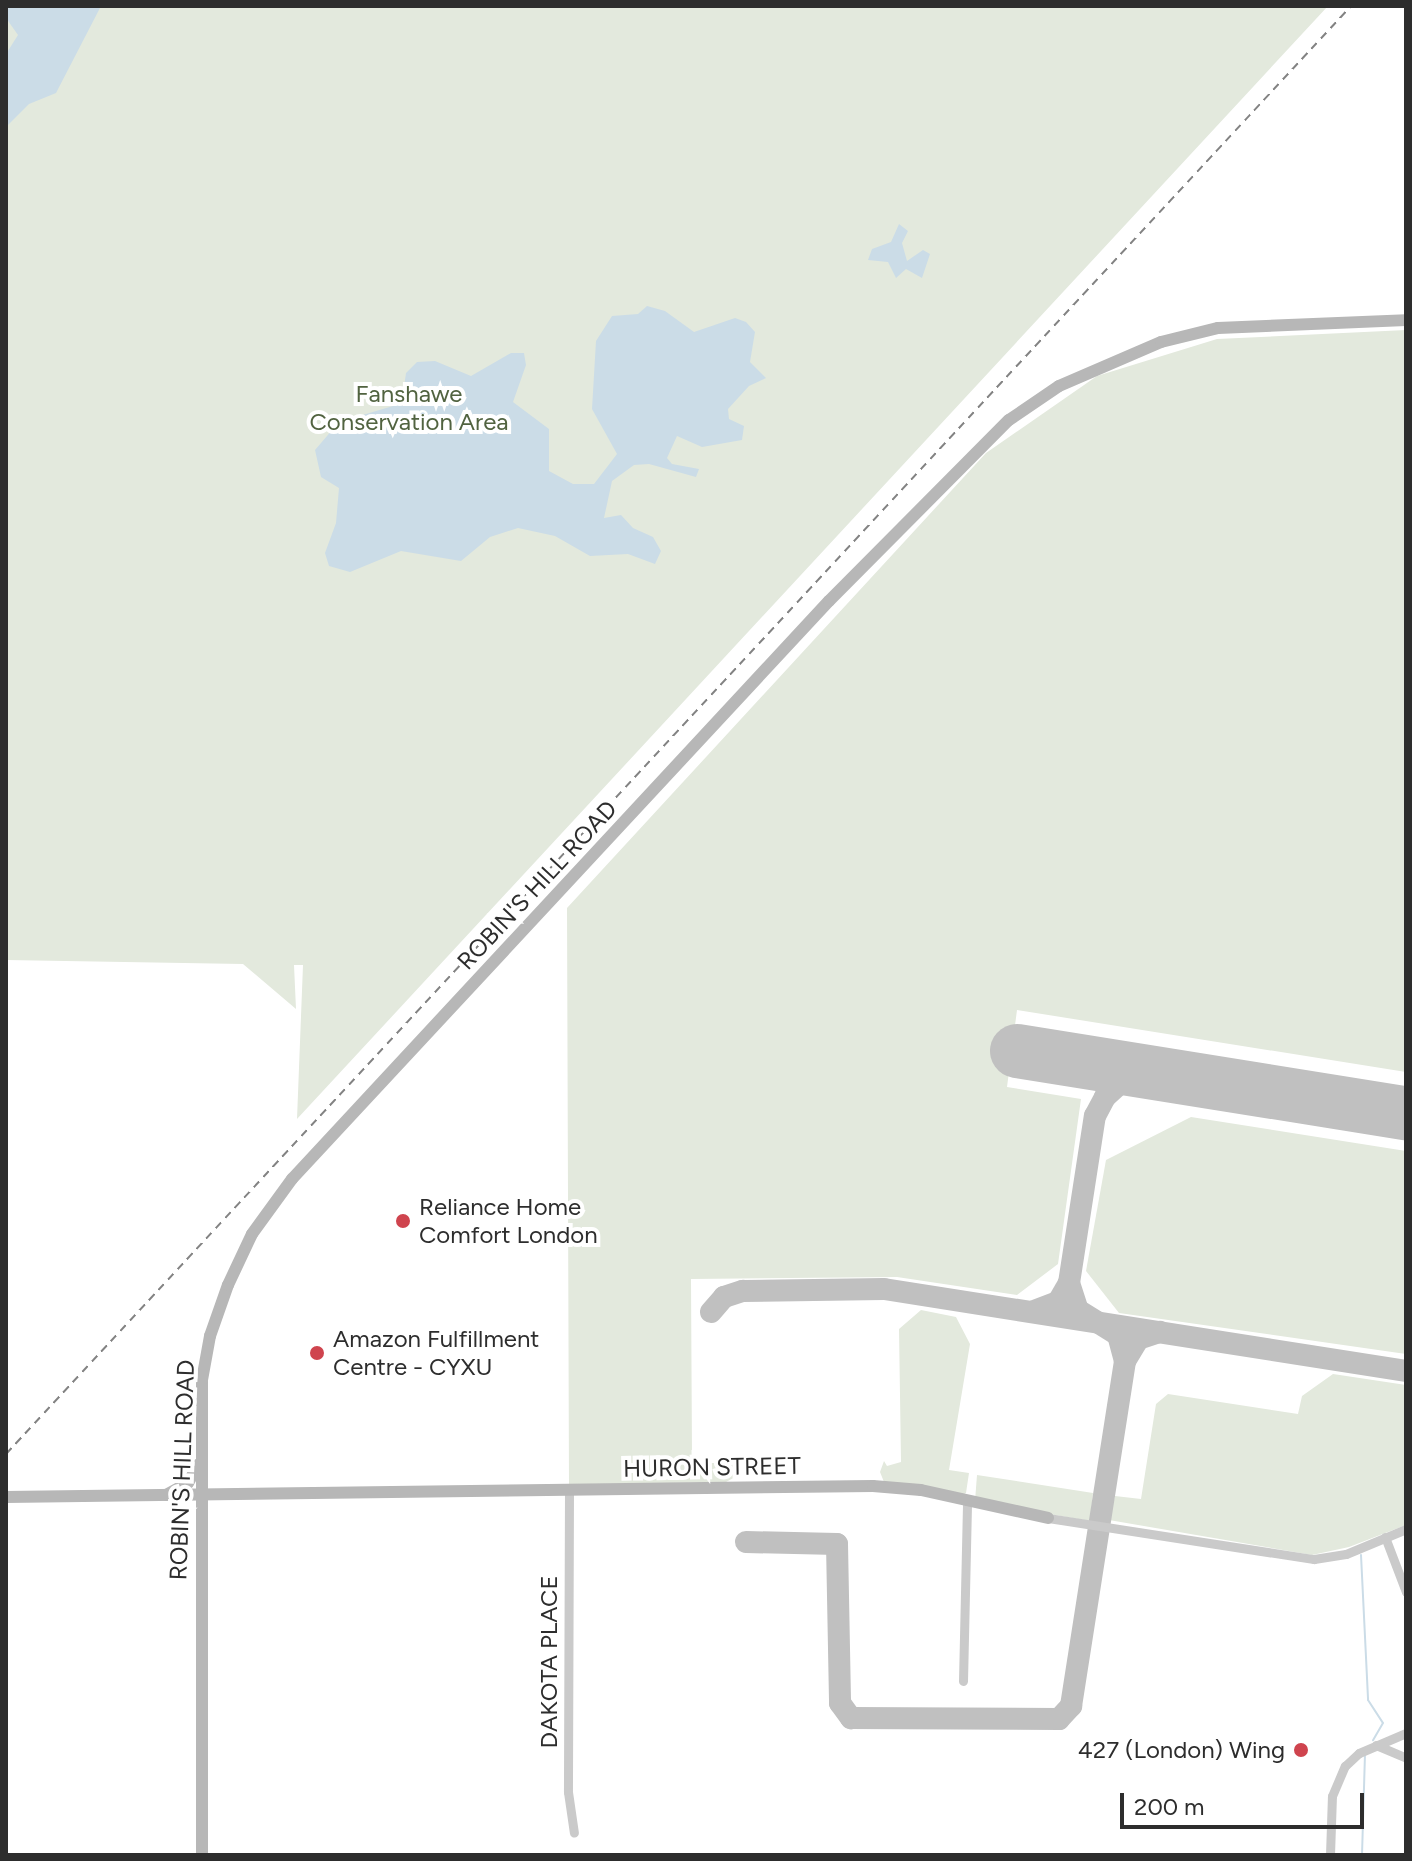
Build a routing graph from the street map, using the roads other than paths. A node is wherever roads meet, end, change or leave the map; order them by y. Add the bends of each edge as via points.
1 (1406, 320) edge
2 (202, 1455) junction
3 (569, 1491) junction
4 (6, 1497) edge
5 (157, 1498) junction
6 (201, 1498) junction
7 (967, 1504) junction
8 (1048, 1518) joint
9 (1406, 1529) edge
10 (1385, 1537) junction
11 (1406, 1592) edge
12 (963, 1681) dead end
13 (1406, 1733) edge
14 (1376, 1745) junction
15 (1406, 1758) edge
16 (574, 1833) dead end
17 (202, 1855) edge
18 (1330, 1855) edge

1 - 2 main road, ROBIN'S HILL ROAD via 1218,328 1161,342 1059,386 972,452 292,1179 252,1234 210,1336 202,1380
2 - 5 main road via 188,1483
2 - 6 main road, ROBIN'S HILL ROAD
3 - 6 main road, HURON STREET
3 - 7 main road, HURON STREET via 873,1486 921,1490
3 - 16 street, DAKOTA PLACE via 568,1792
4 - 5 main road, HURON STREET
5 - 6 main road, HURON STREET
6 - 17 main road, ROBIN'S HILL ROAD
7 - 8 main road, HURON STREET
7 - 12 street
8 - 10 street, HURON STREET via 1314,1559 1338,1556
9 - 10 street, HURON STREET
10 - 11 street
13 - 14 street
14 - 15 street
14 - 18 street via 1345,1766 1337,1780

